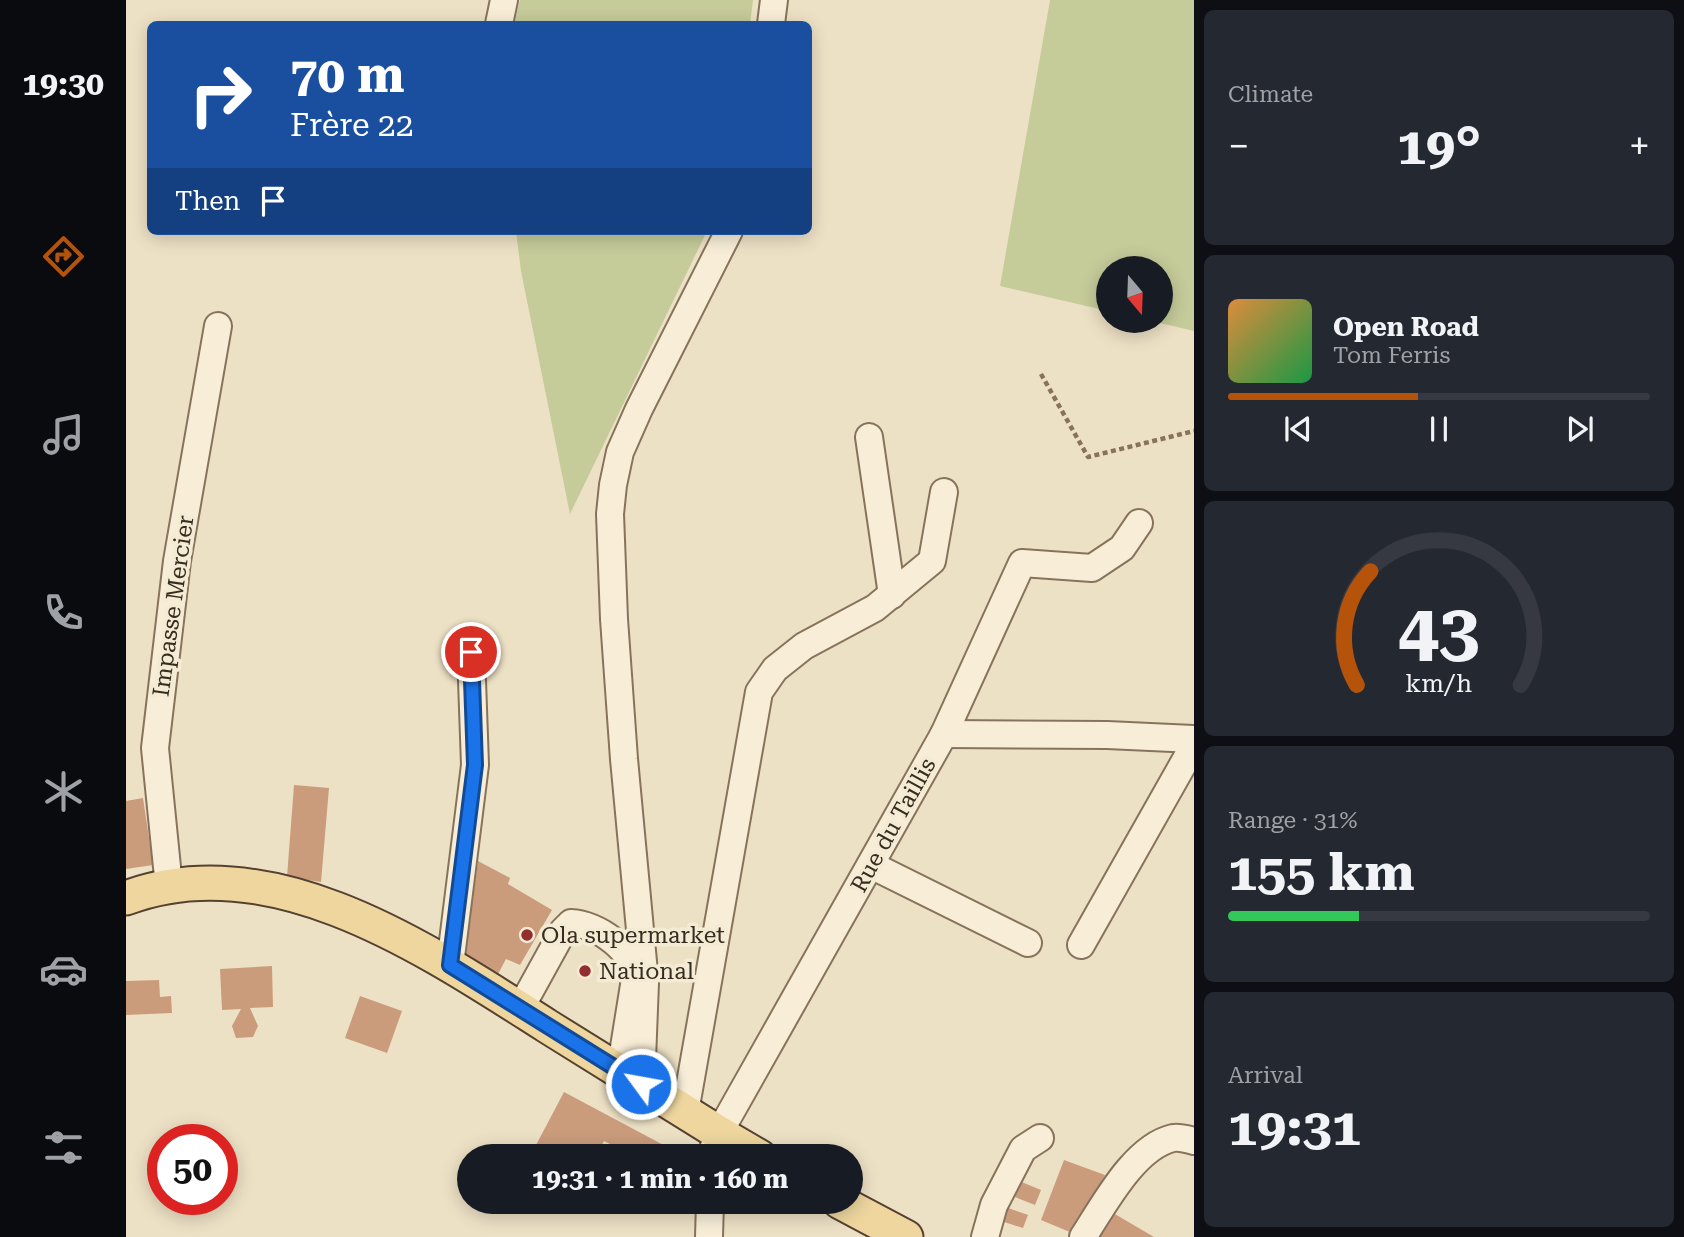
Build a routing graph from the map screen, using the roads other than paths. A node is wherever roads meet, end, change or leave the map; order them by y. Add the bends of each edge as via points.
1 (504, 0) edge
2 (774, 0) edge
3 (500, 21) edge
4 (771, 21) edge
5 (727, 235) edge
6 (218, 327) dead end
7 (869, 437) dead end
8 (944, 492) dead end
9 (1139, 523) dead end
10 (892, 595) junction
11 (471, 652) dead end
12 (944, 734) junction
13 (1194, 740) edge
14 (1194, 745) edge
15 (871, 865) junction
16 (169, 887) junction
17 (126, 898) edge
18 (1028, 943) dead end
19 (1081, 945) dead end
20 (450, 965) junction
21 (520, 1009) junction
22 (631, 1078) junction
23 (685, 1112) junction
24 (1040, 1138) dead end
25 (1194, 1141) edge
26 (713, 1144) edge
27 (715, 1144) edge
28 (710, 1214) edge
29 (855, 1214) edge
30 (871, 1228) edge
31 (709, 1237) edge
32 (906, 1237) edge
33 (985, 1237) edge
34 (1083, 1237) edge

1 - 3 street
2 - 4 street
5 - 22 street via 639,409 620,452 613,485 614,619 645,983
6 - 16 street, Impasse Mercier via 177,561 155,748
7 - 10 street
8 - 10 street via 932,561
9 - 12 street via 1122,548 1092,568 1022,563
10 - 23 street via 803,646 775,669 759,692
11 - 20 street via 475,765
12 - 13 street, Rue du Taillis
12 - 15 street, Rue du Taillis
14 - 19 street
15 - 18 street
15 - 27 street, Rue du Taillis
16 - 17 main road
16 - 20 main road via 231,884 302,896 353,914
20 - 21 main road
21 - 22 main road
21 - 22 street via 570,923 582,924 624,948 635,970
22 - 23 main road
23 - 26 main road
24 - 33 street via 1023,1149 994,1205
25 - 34 street via 1175,1137 1150,1147 1121,1180
28 - 31 street
29 - 30 main road
30 - 32 main road

